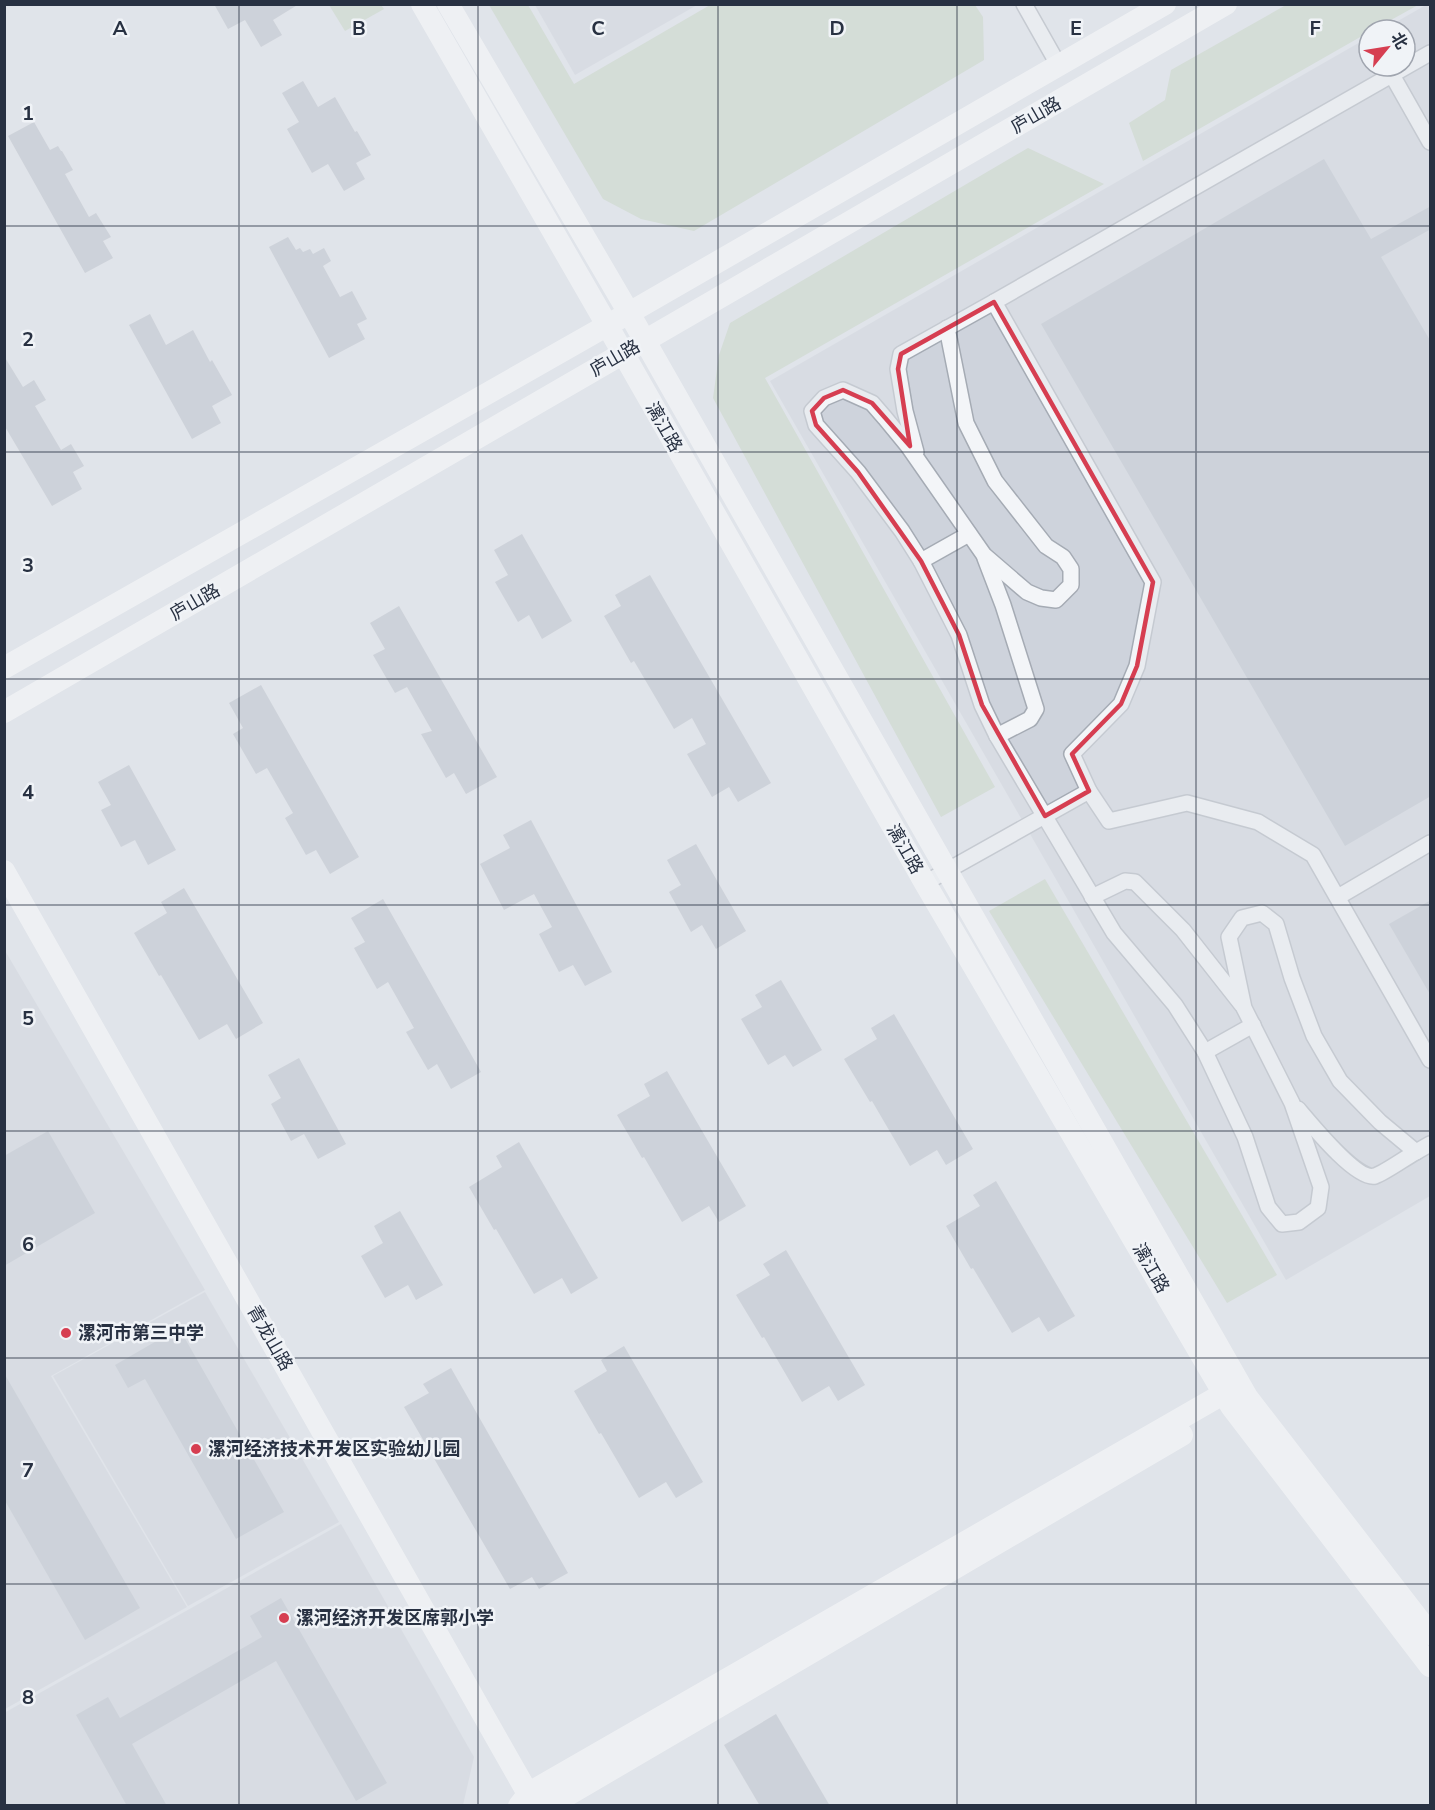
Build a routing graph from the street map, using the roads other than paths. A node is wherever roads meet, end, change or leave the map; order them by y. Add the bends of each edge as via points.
1 (422, 4) edge
2 (448, 4) edge
3 (1024, 4) edge
4 (1165, 4) edge
5 (1226, 4) edge
6 (1431, 53) edge
7 (1417, 61) edge
8 (1059, 66) junction
9 (1387, 78) edge
10 (1394, 78) edge
11 (1074, 93) junction
12 (1431, 142) edge
13 (994, 302) junction
14 (628, 313) junction
15 (607, 325) junction
16 (947, 328) junction
17 (644, 342) junction
18 (622, 354) junction
19 (905, 407) junction
20 (885, 418) junction
21 (919, 461) junction
22 (969, 534) junction
23 (984, 555) junction
24 (921, 561) junction
25 (1027, 592) junction
26 (1003, 605) junction
27 (4, 668) edge
28 (4, 712) edge
29 (997, 736) junction
30 (1089, 791) junction
31 (1045, 816) junction
32 (1431, 843) edge
33 (4, 871) edge
34 (946, 871) junction
35 (925, 883) junction
36 (1092, 897) junction
37 (1338, 897) junction
38 (1231, 943) junction
39 (1206, 958) junction
40 (1244, 1008) junction
41 (1253, 1025) junction
42 (1205, 1052) junction
43 (1431, 1060) edge
44 (1292, 1103) junction
45 (1431, 1144) edge
46 (1333, 1149) junction
47 (1416, 1152) junction
48 (1312, 1161) junction
49 (1235, 1395) junction
50 (1431, 1634) edge
51 (1431, 1666) edge
52 (528, 1802) edge
53 (549, 1806) edge

1 - 15 street, 漓江路
2 - 14 street, 漓江路
3 - 8 street
4 - 8 street, 庐山路
5 - 11 street, 庐山路
6 - 7 street
8 - 11 street
8 - 14 street, 庐山路
9 - 13 street
10 - 12 street
11 - 17 street, 庐山路
13 - 16 street
13 - 30 street via 1153,582 1137,666 1121,704 1072,754
14 - 15 street, 庐山路
14 - 17 street, 漓江路
15 - 18 street, 漓江路
15 - 27 street, 庐山路
16 - 19 street via 901,354 898,369
16 - 25 street via 966,423 995,481 1046,546 1064,558 1071,569 1071,585 1056,600
17 - 18 street, 庐山路
17 - 34 street, 漓江路
18 - 28 street, 庐山路
18 - 35 street, 漓江路
19 - 20 street
19 - 21 street
20 - 21 street
20 - 24 street via 872,403 843,390 824,398 813,411 816,425 858,472
21 - 22 street
22 - 23 street
22 - 24 street
23 - 25 street
23 - 26 street
24 - 29 street via 959,635 981,705
25 - 26 street
26 - 29 street via 1036,709 1030,719
29 - 31 street
30 - 31 street
30 - 37 street via 1109,821 1187,803 1258,822 1313,855
31 - 34 street
31 - 36 street
32 - 37 street
33 - 52 street, 青龙山路
34 - 35 street
34 - 49 street, 漓江路
35 - 49 street, 漓江路
36 - 39 street via 1125,880 1134,882
36 - 42 street via 1114,933 1175,1005
37 - 43 street
38 - 39 street
38 - 40 street
38 - 47 street via 1229,936 1242,918 1262,913 1276,924 1314,1036 1340,1081
39 - 40 street
40 - 41 street
41 - 42 street
41 - 44 street
42 - 48 street via 1245,1137 1268,1207 1282,1224 1299,1222 1318,1208 1321,1187
44 - 46 street
44 - 48 street
45 - 47 street
46 - 47 street via 1365,1175 1374,1176
46 - 48 street
49 - 50 street, 漓江路
49 - 51 street, 漓江路
49 - 52 street
49 - 53 street

